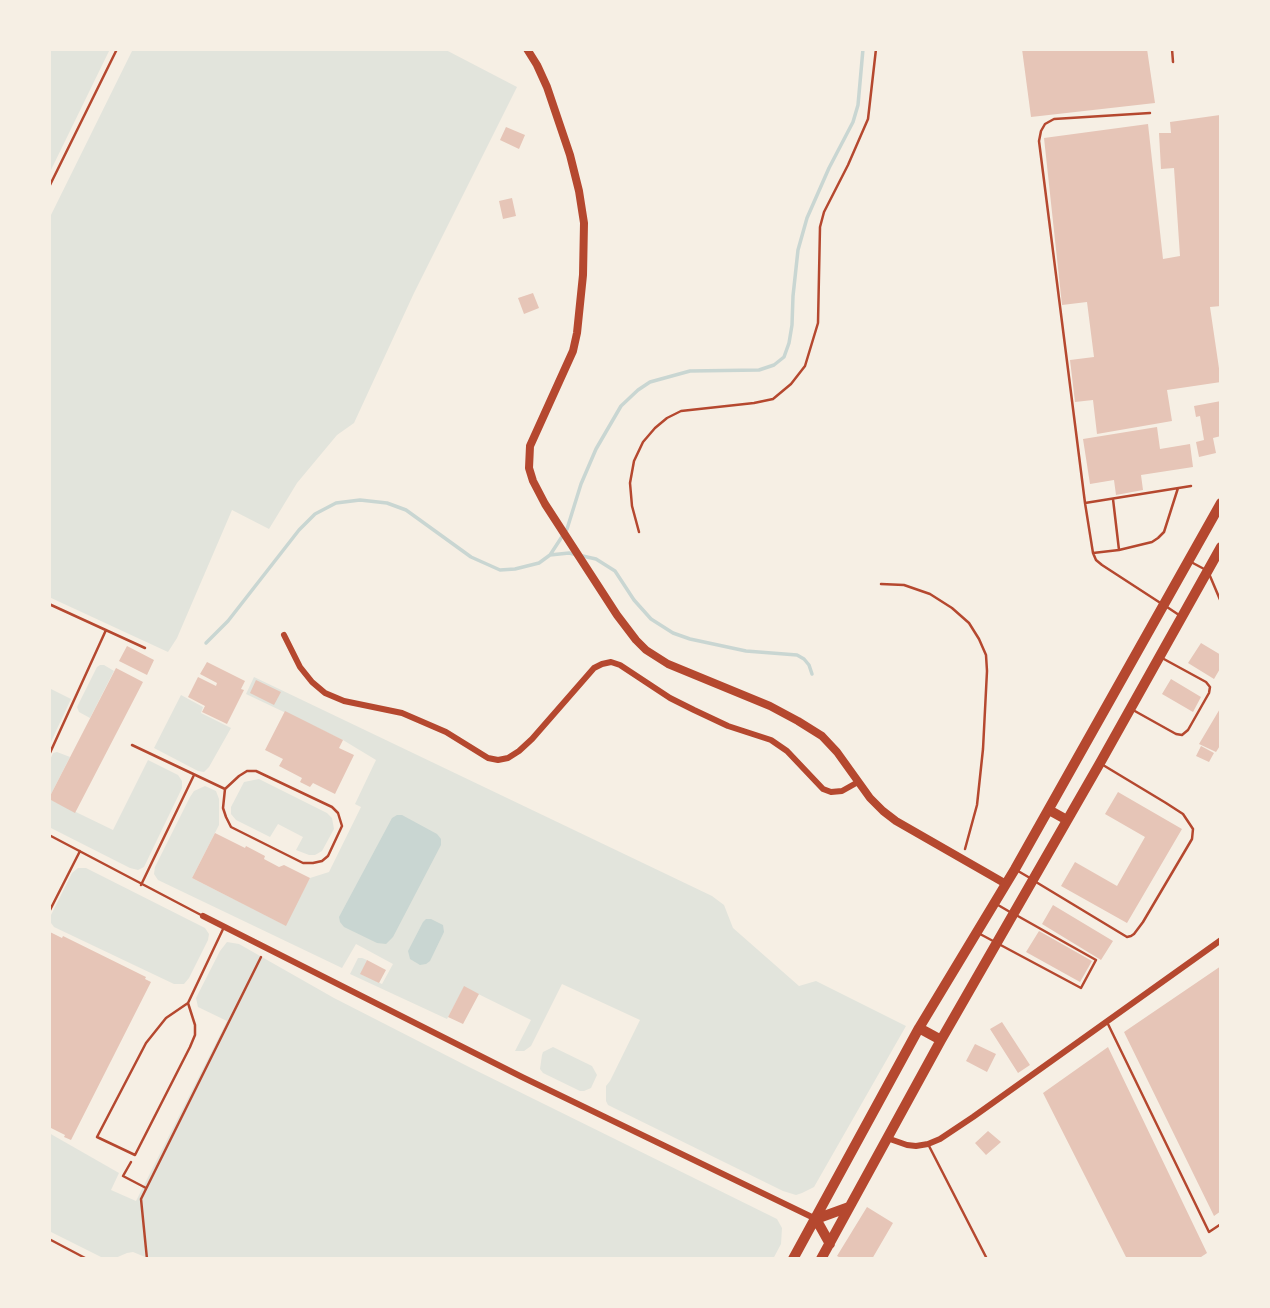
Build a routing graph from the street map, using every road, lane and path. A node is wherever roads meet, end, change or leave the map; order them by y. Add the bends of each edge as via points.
1 (117, 49) edge
2 (527, 49) edge
3 (876, 49) edge
4 (1172, 49) edge
5 (1173, 62) dead end
6 (1150, 113) dead end
7 (49, 187) edge
8 (1191, 486) dead end
9 (1178, 488) junction
10 (1113, 499) junction
11 (1085, 503) junction
12 (1221, 503) edge
13 (639, 532) dead end
14 (1221, 547) edge
15 (1119, 550) junction
16 (1093, 553) junction
17 (1189, 561) junction
18 (1208, 571) junction
19 (881, 584) dead end
20 (1221, 602) edge
21 (49, 604) edge
22 (1164, 605) junction
23 (1182, 617) junction
24 (106, 630) junction
25 (284, 635) dead end
26 (145, 648) dead end
27 (1159, 657) junction
28 (1130, 709) junction
29 (132, 745) dead end
30 (49, 755) edge
31 (1100, 763) junction
32 (194, 775) junction
33 (858, 782) junction
34 (225, 789) junction
35 (1049, 810) junction
36 (1067, 820) junction
37 (49, 835) edge
38 (80, 851) junction
39 (962, 859) junction
40 (1015, 869) junction
41 (1033, 880) junction
42 (1006, 884) junction
43 (141, 885) junction
44 (995, 904) junction
45 (49, 912) edge
46 (1013, 914) junction
47 (203, 916) joint
48 (223, 927) junction
49 (977, 933) junction
50 (1221, 940) edge
51 (997, 943) junction
52 (266, 948) junction
53 (188, 1003) junction
54 (1107, 1022) junction
55 (919, 1028) junction
56 (941, 1040) junction
57 (887, 1138) junction
58 (928, 1144) junction
59 (135, 1155) junction
60 (146, 1188) junction
61 (849, 1207) junction
62 (816, 1219) junction
63 (1221, 1224) edge
64 (49, 1239) edge
65 (830, 1244) junction
66 (87, 1259) edge
67 (147, 1259) edge
68 (793, 1259) edge
69 (821, 1259) edge
70 (987, 1259) edge

1 - 7 lane
2 - 33 main road via 547,87 570,155 584,223 577,333 530,446 533,481 636,640 657,658 770,706 822,736
3 - 13 path via 868,119 820,227 818,323 805,366 773,399 681,411 654,428 634,461 630,483
4 - 5 lane
6 - 11 lane via 1054,119 1045,124 1039,137
8 - 9 lane
9 - 10 lane
9 - 15 lane via 1164,532 1152,542
10 - 11 lane
10 - 15 lane
11 - 16 lane
12 - 17 highway
14 - 18 highway
15 - 16 lane
16 - 22 lane via 1102,565
17 - 18 lane
17 - 22 highway
18 - 20 lane
18 - 23 highway
19 - 39 path via 904,585 952,608 968,623 986,655 977,804
21 - 24 lane
22 - 23 lane
22 - 35 highway
23 - 27 highway
24 - 26 lane
24 - 30 lane
25 - 33 street via 300,667 325,693 402,713 446,732 488,758 508,758 519,751 594,668 611,662 694,710 771,740 823,789 842,790
27 - 28 highway
27 - 28 lane via 1206,682 1209,693 1182,735
28 - 31 highway
29 - 32 lane
31 - 36 highway
31 - 41 lane via 1183,814 1193,829 1192,839 1143,922 1127,937
32 - 34 lane
32 - 43 lane
33 - 39 main road via 896,821
34 - 34 lane via 223,808 231,827 303,863 328,856 342,826 332,807 256,771 247,771
35 - 36 highway
35 - 40 highway
36 - 41 highway
37 - 38 lane
38 - 43 lane
38 - 45 lane
39 - 42 main road
40 - 41 lane
40 - 42 highway
41 - 46 highway
42 - 44 highway
43 - 47 lane
44 - 46 lane
44 - 49 highway
46 - 51 highway
46 - 51 lane via 1096,960 1081,988
47 - 48 street
48 - 52 street
48 - 53 lane
49 - 51 lane
49 - 55 highway
50 - 54 street
51 - 56 highway
52 - 60 path
52 - 62 street
53 - 59 lane via 195,1035
53 - 59 lane via 166,1018 146,1043 97,1137
54 - 58 street
54 - 63 lane via 1209,1233
55 - 56 highway
55 - 62 highway
56 - 57 highway
57 - 58 street via 907,1145
57 - 61 highway
58 - 70 lane
59 - 60 path via 124,1176
60 - 67 path via 141,1199
61 - 62 highway
61 - 65 highway
62 - 65 highway
62 - 68 highway
64 - 66 lane
65 - 69 highway

